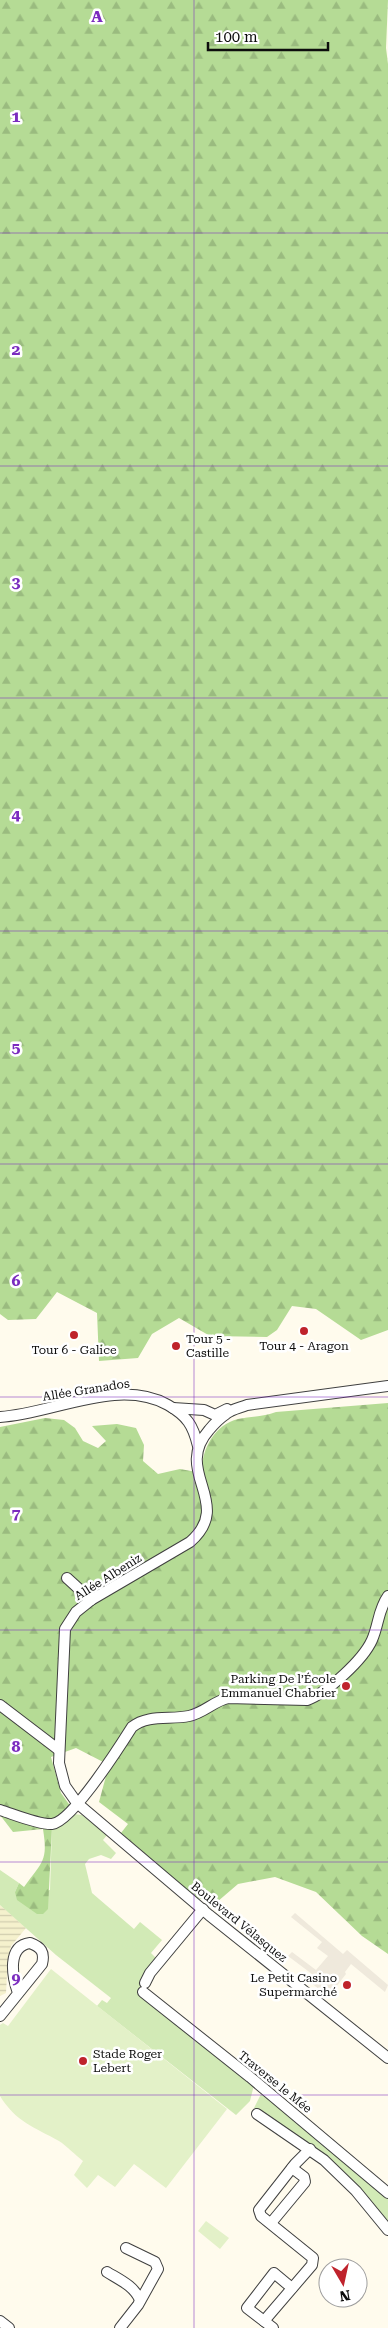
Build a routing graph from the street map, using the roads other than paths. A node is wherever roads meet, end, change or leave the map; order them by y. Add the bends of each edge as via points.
1 (388, 1386) edge
2 (247, 1405) junction
3 (173, 1408) junction
4 (216, 1415) junction
5 (0, 1417) edge
6 (212, 1427) junction
7 (198, 1446) junction
8 (67, 1578) dead end
9 (388, 1596) edge
10 (91, 1600) junction
11 (0, 1705) edge
12 (59, 1750) junction
13 (77, 1803) junction
14 (0, 1810) edge
15 (203, 1909) junction
16 (18, 1993) junction
17 (0, 2016) edge
18 (388, 2058) edge
19 (257, 2114) dead end
20 (310, 2149) junction
21 (292, 2168) junction
22 (388, 2193) edge
23 (271, 2224) junction
24 (388, 2230) edge
25 (126, 2248) dead end
26 (107, 2272) dead end
27 (292, 2288) junction
28 (140, 2300) junction
29 (0, 2321) edge
30 (264, 2321) junction
31 (9, 2328) edge
32 (120, 2328) edge
33 (273, 2328) edge

1 - 2 street
2 - 4 street via 232,1407
2 - 6 street via 226,1414
3 - 4 street, Allée Granados via 204,1410
3 - 5 street, Allée Granados via 152,1397 129,1394
3 - 7 street, Allée Granados via 191,1424
4 - 6 street
6 - 7 street
7 - 10 street, Allée Albeniz via 196,1467 208,1507 202,1530 190,1542
8 - 10 street
9 - 13 street via 380,1607 373,1639 318,1696 307,1700 228,1698 217,1700 189,1716 138,1722
10 - 12 street, Allée Albeniz via 71,1617 64,1635
11 - 12 street
12 - 13 street, Allée Albeniz via 62,1779
13 - 14 street via 55,1824
13 - 15 street, Boulevard Vélasquez
15 - 18 street, Boulevard Vélasquez
15 - 22 street, Traverse le Mée via 150,1973 144,1987
16 - 16 street via 42,1964 43,1956 38,1946 30,1942 15,1952 14,1981
16 - 17 street
19 - 20 street
20 - 21 street
20 - 24 street via 356,2191
21 - 23 street via 259,2210
21 - 23 street via 304,2177 304,2182
23 - 27 street via 313,2258 312,2265
25 - 28 street via 158,2265
26 - 28 street via 137,2292
27 - 30 street
27 - 30 street via 274,2274 248,2308
28 - 32 street
29 - 31 street
30 - 33 street

